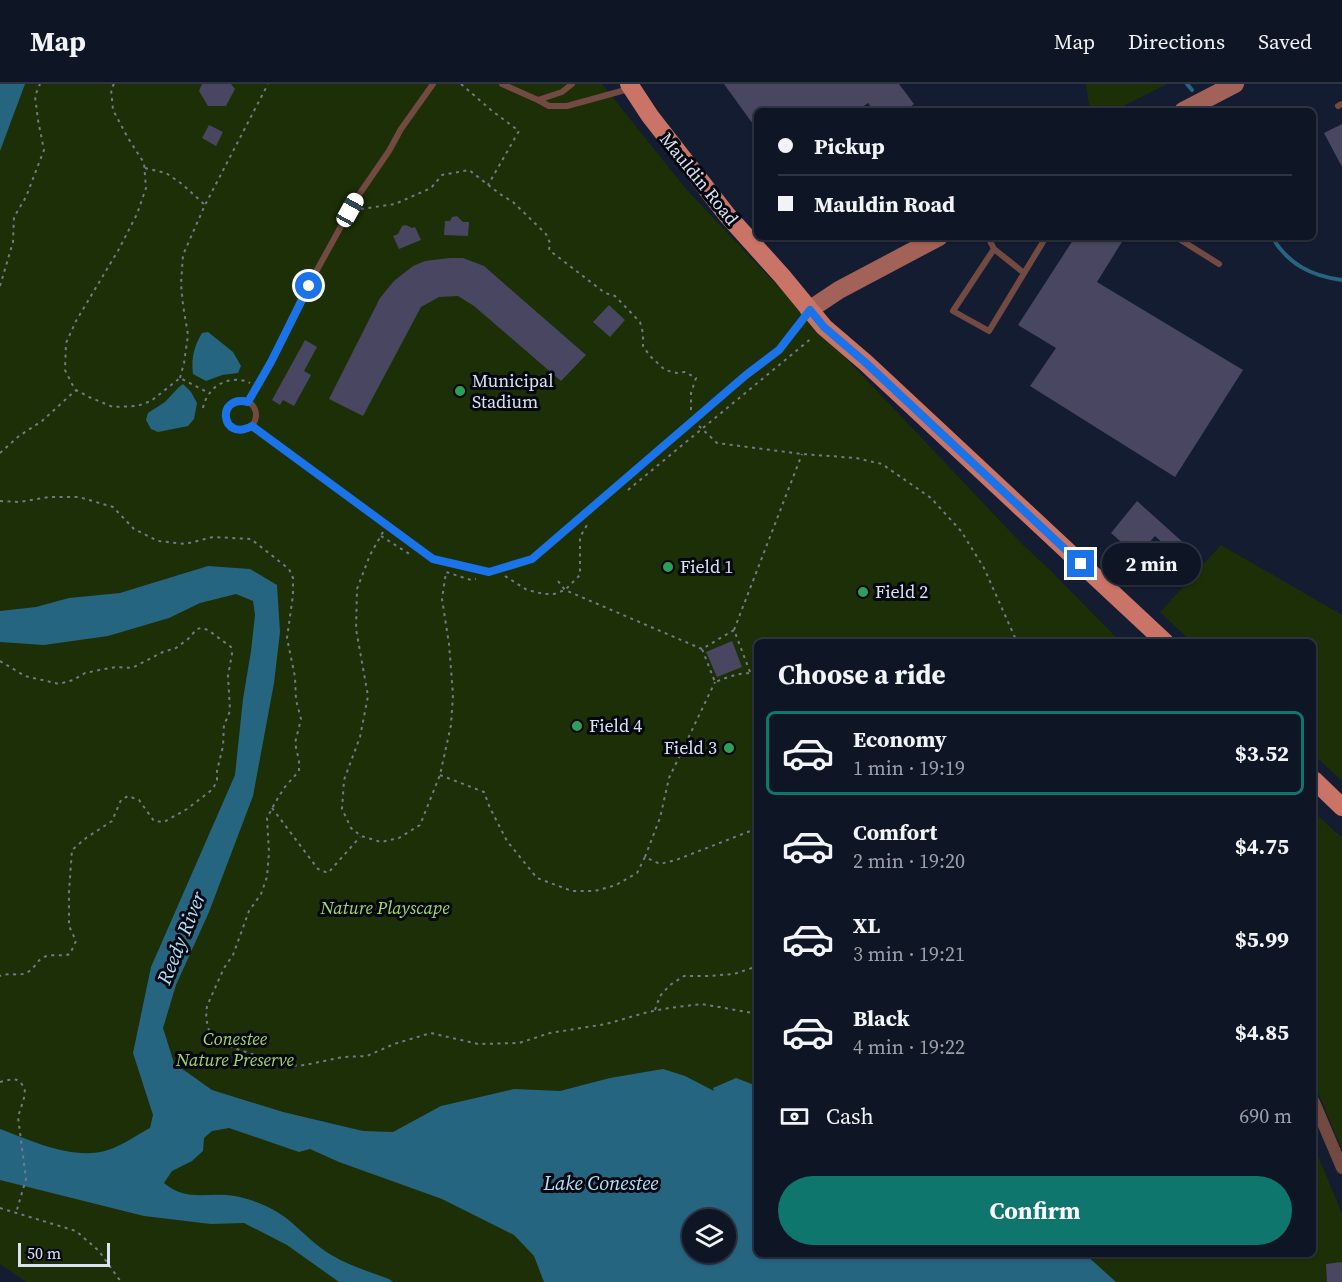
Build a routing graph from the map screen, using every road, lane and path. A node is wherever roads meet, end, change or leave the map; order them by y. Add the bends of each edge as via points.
1 (40, 84) edge
2 (114, 84) edge
3 (268, 84) edge
4 (433, 84) edge
5 (461, 84) edge
6 (502, 84) edge
7 (572, 84) edge
8 (1235, 84) edge
9 (631, 86) edge
10 (538, 100) junction
11 (1189, 108) edge
12 (145, 168) junction
13 (488, 185) junction
14 (205, 205) junction
15 (357, 214) dead end
16 (933, 240) edge
17 (990, 240) edge
18 (1044, 240) edge
19 (1181, 240) edge
20 (994, 249) junction
21 (1219, 264) dead end
22 (1024, 273) junction
23 (0, 286) edge
24 (810, 310) junction
25 (824, 327) junction
26 (180, 378) junction
27 (256, 387) junction
28 (76, 390) junction
29 (209, 393) junction
30 (248, 402) junction
31 (203, 408) dead end
32 (694, 420) junction
33 (252, 426) junction
34 (701, 429) junction
35 (0, 453) edge
36 (802, 454) junction
37 (628, 490) dead end
38 (0, 501) edge
39 (387, 524) junction
40 (587, 525) dead end
41 (505, 576) dead end
42 (483, 578) dead end
43 (558, 581) dead end
44 (565, 590) junction
45 (734, 630) junction
46 (1016, 639) edge
47 (1162, 639) edge
48 (702, 650) junction
49 (0, 661) edge
50 (750, 672) junction
51 (754, 674) edge
52 (715, 682) junction
53 (440, 775) junction
54 (1316, 782) edge
55 (1342, 807) edge
56 (272, 808) junction
57 (754, 830) edge
58 (361, 836) junction
59 (645, 857) junction
60 (754, 967) edge
61 (0, 976) edge
62 (655, 1010) junction
63 (754, 1013) edge
64 (0, 1082) edge
65 (1316, 1107) edge
66 (1342, 1168) edge
67 (0, 1208) edge
68 (16, 1213) junction
69 (121, 1282) edge

1 - 23 path via 35,96 44,150 14,217 13,242
2 - 12 path via 113,110
3 - 14 path
4 - 27 lane via 356,199
5 - 13 path via 519,131
6 - 10 lane
7 - 10 lane
8 - 11 street
9 - 10 lane via 567,106 549,106
9 - 24 main road, Mauldin Road via 727,215
12 - 14 path via 166,173
12 - 28 path via 147,188 137,214 66,343 65,370
13 - 15 path via 469,170 442,175 431,188 416,195 396,204 362,208
13 - 32 path via 513,202 546,234 549,250 630,310 640,322 644,346 665,370 686,372 696,378 690,414
14 - 26 path via 183,255 181,284 188,335
16 - 24 street via 839,290
17 - 20 lane
18 - 22 lane
19 - 21 lane
20 - 22 lane
20 - 22 lane via 954,311 989,331
24 - 25 main road, Mauldin Road
24 - 32 lane via 779,350
25 - 34 path
25 - 47 main road, Mauldin Road
26 - 28 path via 137,406 113,407
26 - 29 path
27 - 29 path via 247,380 232,380
27 - 30 lane
28 - 35 path
29 - 31 path
30 - 33 lane via 256,413
30 - 33 lane via 232,402 225,417 236,430
32 - 34 path
32 - 39 lane via 532,559 489,572 433,559
33 - 39 lane
34 - 36 path via 717,443
34 - 37 path
36 - 45 path
36 - 46 path via 882,464 931,498 961,531 984,568
38 - 56 path via 79,497 113,507 134,530 158,541 185,544 213,537 251,539 289,569 293,595 287,638 301,719 295,743 299,761 298,771
39 - 58 path via 357,589 356,629 368,696 360,737 344,780 342,809 351,828
40 - 44 path via 580,537 580,575
41 - 44 path via 526,590 554,594
42 - 53 path via 471,580 446,572 442,599 453,695
43 - 44 path
44 - 48 path
45 - 48 path
45 - 50 path
48 - 52 path
49 - 61 path via 25,676 59,684 95,671 132,668 176,648 201,628 231,647 232,654 228,676 230,710 213,789 164,822 154,821 139,800 128,796 121,800 112,821 72,850 68,904 69,926 76,941 74,949 68,955 41,958 26,974
50 - 51 path
50 - 52 path
52 - 59 path via 669,778 660,818
53 - 58 path via 420,825 399,838 381,843
53 - 59 path via 484,792 507,842 537,878 572,891 595,891 637,873
54 - 55 main road
56 - 58 path via 318,868 328,873
56 - 62 path via 267,818 267,877 207,1006 209,1031 216,1042 288,1066 305,1065 368,1056 431,1034 478,1044 519,1043
57 - 59 path via 676,860 660,864
60 - 62 path via 734,974 684,976 660,996
62 - 63 path via 702,1004
64 - 68 path via 17,1080 25,1089 18,1117 26,1179
65 - 66 street
67 - 68 path
68 - 69 path via 76,1232 99,1251

